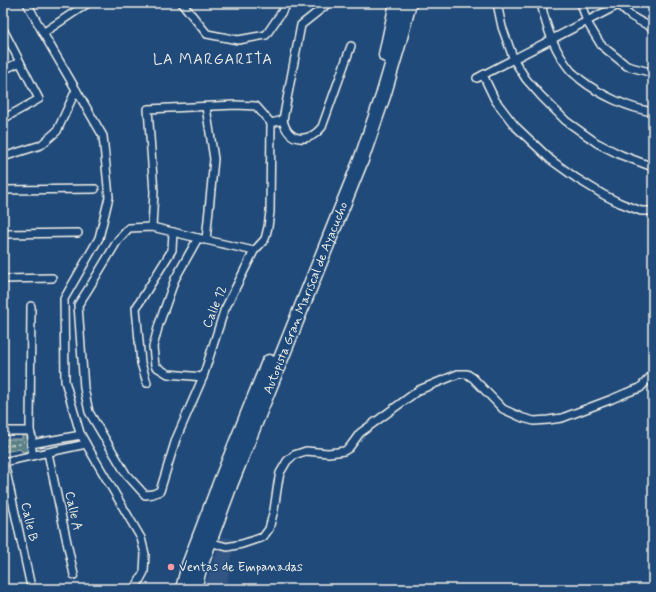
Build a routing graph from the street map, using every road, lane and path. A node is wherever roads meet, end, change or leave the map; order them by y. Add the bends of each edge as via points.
1 (27, 3) edge
2 (88, 3) edge
3 (182, 3) edge
4 (288, 3) edge
5 (325, 3) edge
6 (397, 3) edge
7 (409, 3) edge
8 (497, 3) edge
9 (542, 3) edge
10 (581, 3) edge
11 (620, 4) edge
12 (587, 22) junction
13 (653, 28) edge
14 (3, 29) edge
15 (43, 33) junction
16 (553, 40) junction
17 (351, 46) dead end
18 (514, 60) junction
19 (20, 62) junction
20 (3, 70) edge
21 (653, 73) edge
22 (76, 90) junction
23 (206, 107) junction
24 (653, 112) edge
25 (3, 119) edge
26 (283, 120) junction
27 (271, 123) junction
28 (3, 157) edge
29 (653, 167) edge
30 (95, 189) dead end
31 (3, 190) edge
32 (653, 212) edge
33 (152, 227) junction
34 (173, 232) junction
35 (78, 233) dead end
36 (3, 234) edge
37 (198, 238) junction
38 (206, 240) junction
39 (254, 251) junction
40 (52, 278) dead end
41 (3, 279) edge
42 (31, 306) dead end
43 (653, 374) edge
44 (203, 377) junction
45 (147, 383) dead end
46 (30, 430) junction
47 (3, 431) edge
48 (82, 434) junction
49 (30, 441) junction
50 (86, 444) junction
51 (3, 446) edge
52 (48, 453) junction
53 (33, 456) junction
54 (4, 462) edge
55 (209, 542) junction
56 (74, 575) dead end
57 (31, 588) dead end
58 (136, 589) edge
59 (184, 589) edge
60 (194, 589) edge

1 - 15 street
2 - 15 street
3 - 4 street via 207,34 238,40 266,35
5 - 26 street via 325,6 301,25
6 - 59 highway, Autopista Gran Mariscal de Ayacucho via 388,48 372,101 221,481 189,566
7 - 55 highway, Autopista Gran Mariscal de Ayacucho via 383,96 360,160
8 - 18 street via 502,27
9 - 16 street
10 - 12 street
11 - 12 street
11 - 13 street via 629,15
12 - 16 street
12 - 21 street via 601,44 627,66
14 - 19 street
15 - 22 street
16 - 18 street
16 - 24 street via 571,71 591,88 618,101
17 - 26 street via 318,132 311,137 300,138 290,134
18 - 29 street via 526,79 566,121 597,143
18 - 32 street via 480,76 515,126 551,160 576,178 620,203 641,211
19 - 20 street
19 - 25 street via 39,99
22 - 28 street via 57,131 41,145
22 - 48 street via 102,136 109,197 99,238 64,299 65,381
23 - 27 street via 256,106
23 - 33 street via 148,109 154,192
23 - 38 street via 214,159
26 - 27 street
27 - 39 street, Calle 12 via 270,212 265,239
30 - 31 street
33 - 34 street
33 - 44 street, Calle 12 via 129,228 118,240 78,305 84,388 89,412 126,474 145,495 160,491 176,439
34 - 37 street
34 - 45 street via 172,250 136,308 141,363
35 - 36 street
37 - 38 street
37 - 44 street via 175,279 153,347 155,366 168,374
38 - 39 street
39 - 44 street, Calle 12 via 224,311
40 - 41 street
42 - 46 street
43 - 55 street via 640,388 605,402 562,418 534,421 503,409 473,378 467,374 458,374 419,390 360,433 349,448 337,452 306,451 290,458 280,473 269,529 263,537 227,547
46 - 47 street
46 - 49 street
48 - 49 street
48 - 50 street
49 - 51 path
49 - 53 street
50 - 52 street
50 - 58 street via 141,538 145,554 144,572
52 - 53 street
52 - 56 street, Calle A
53 - 54 street
54 - 57 street, Calle B
55 - 60 highway, Autopista Gran Mariscal de Ayacucho

